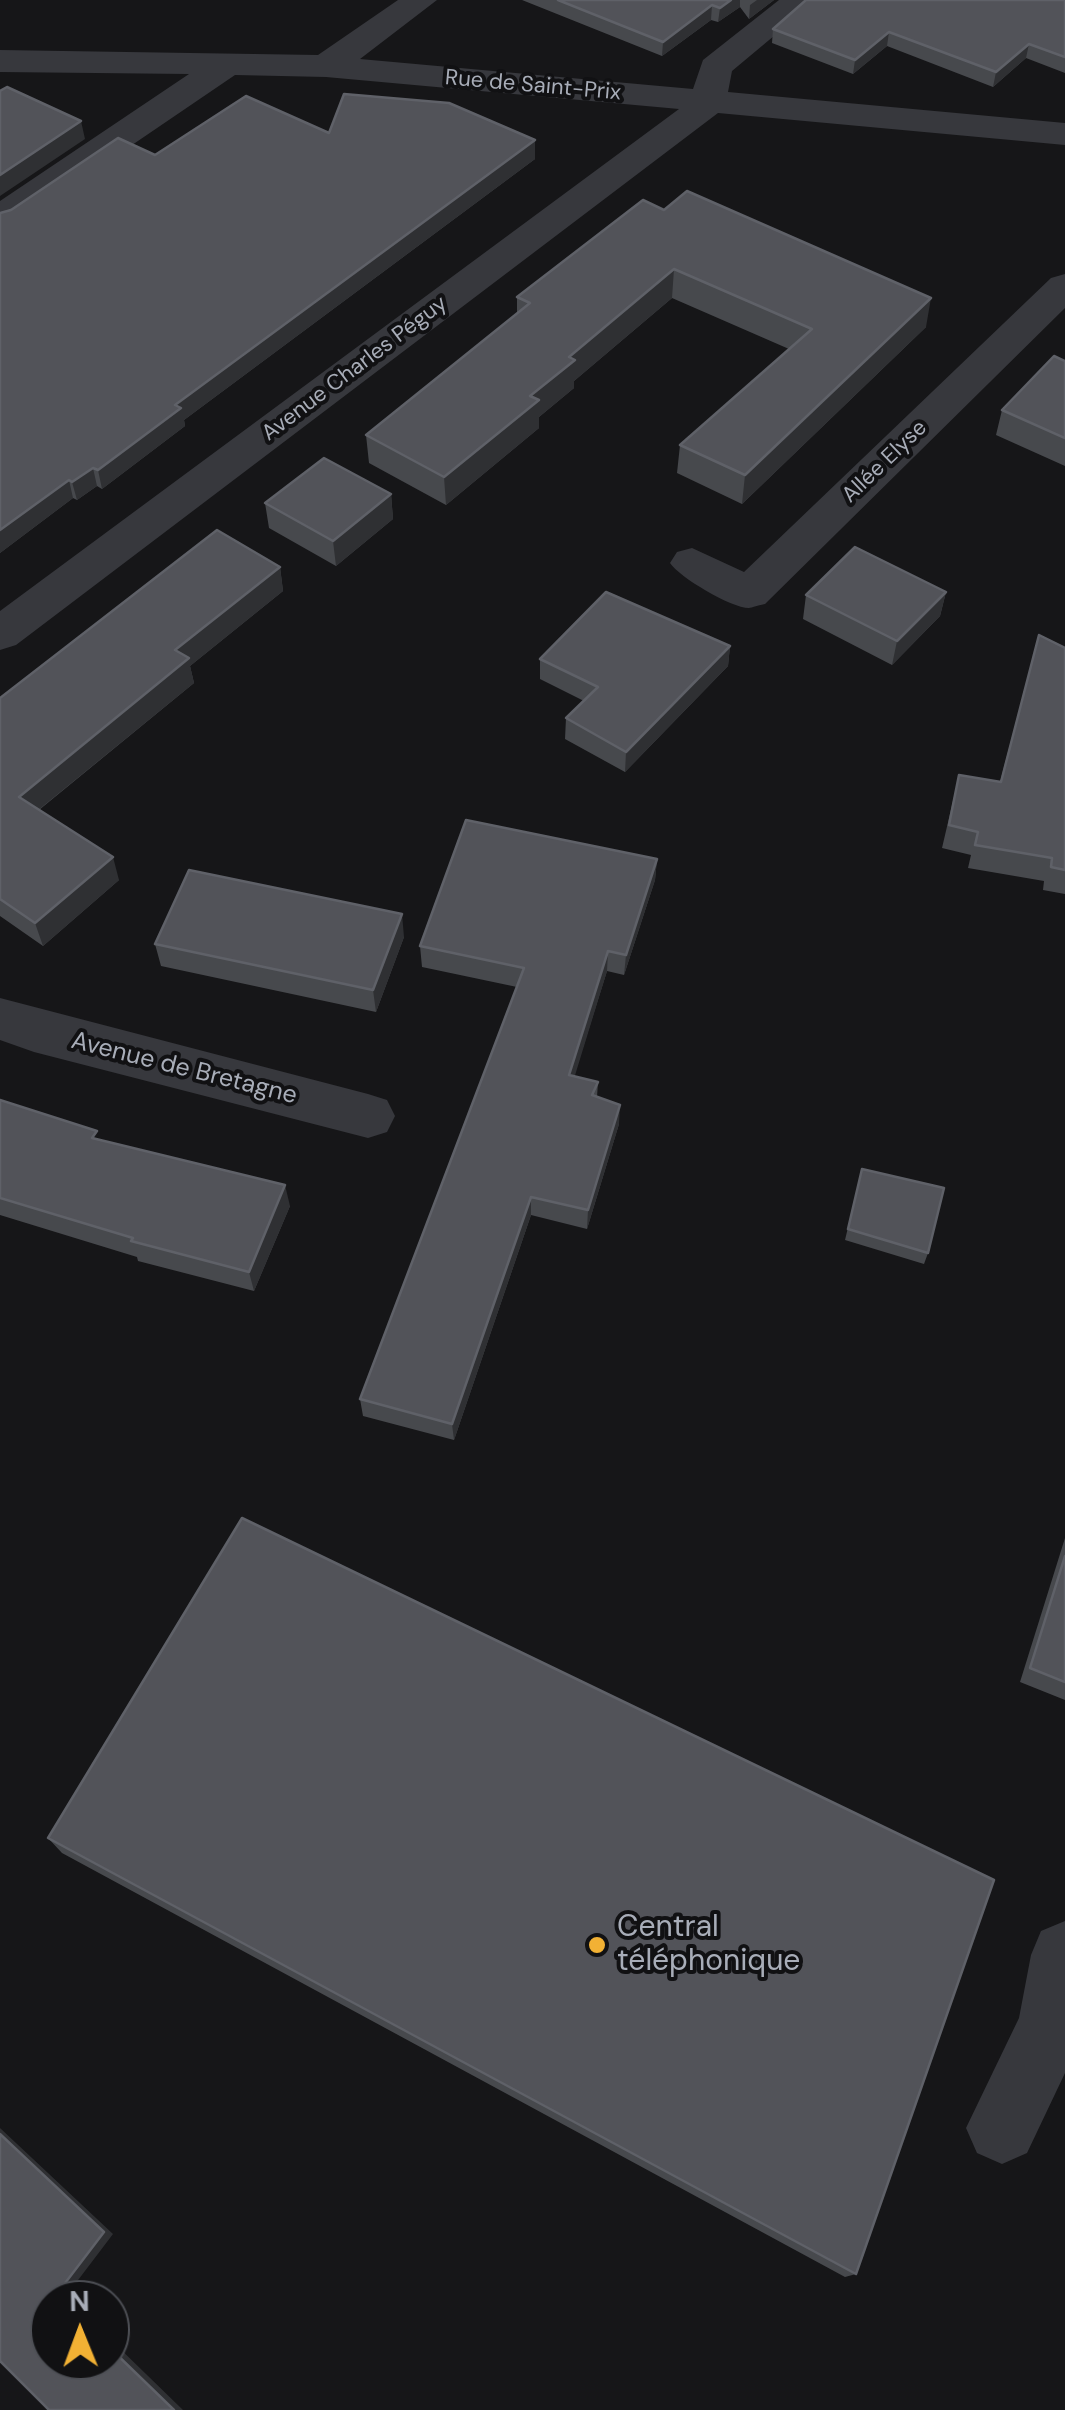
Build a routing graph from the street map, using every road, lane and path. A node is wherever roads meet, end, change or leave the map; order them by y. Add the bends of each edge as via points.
1 (420, 0) edge
2 (800, 0) edge
3 (0, 61) edge
4 (227, 65) junction
5 (326, 66) junction
6 (708, 102) junction
7 (1065, 134) edge
8 (0, 218) edge
9 (1065, 286) edge
10 (692, 563) dead end
11 (0, 634) edge
12 (0, 1019) edge
13 (368, 1116) dead end
14 (1065, 1956) edge
15 (1002, 2128) dead end

1 - 5 street
2 - 6 street via 715,67
3 - 4 street, Rue de Saint-Prix
4 - 5 street, Rue de Saint-Prix
4 - 8 street
5 - 6 street, Rue de Saint-Prix
6 - 7 street, Rue de Saint-Prix
6 - 11 street, Avenue Charles Péguy
9 - 10 street, Allée Elyse via 748,593
12 - 13 street, Avenue de Bretagne
14 - 15 street via 1052,2024

